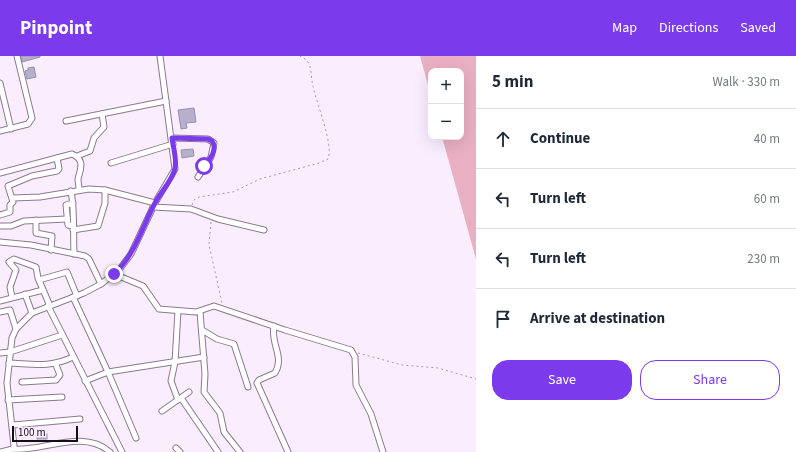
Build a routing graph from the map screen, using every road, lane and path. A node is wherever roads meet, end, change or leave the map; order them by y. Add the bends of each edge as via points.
1 (17, 56) edge
2 (160, 56) edge
3 (300, 56) edge
4 (0, 83) edge
5 (166, 101) junction
6 (102, 114) junction
7 (66, 121) dead end
8 (11, 129) junction
9 (0, 131) edge
10 (172, 138) junction
11 (173, 144) junction
12 (77, 156) junction
13 (57, 158) junction
14 (111, 163) dead end
15 (0, 173) edge
16 (198, 176) dead end
17 (79, 189) junction
18 (106, 190) junction
19 (71, 191) junction
20 (13, 198) junction
21 (73, 203) junction
22 (154, 205) junction
23 (191, 209) junction
24 (0, 215) edge
25 (212, 217) junction
26 (67, 219) junction
27 (36, 220) junction
28 (0, 226) edge
29 (73, 228) junction
30 (264, 230) dead end
31 (0, 242) edge
32 (51, 250) junction
33 (74, 254) junction
34 (114, 274) junction
35 (39, 280) junction
36 (101, 284) junction
37 (43, 290) junction
38 (25, 294) junction
39 (75, 297) junction
40 (12, 298) junction
41 (0, 301) edge
42 (49, 306) junction
43 (223, 309) junction
44 (178, 311) junction
45 (0, 312) edge
46 (200, 312) junction
47 (32, 313) junction
48 (274, 326) junction
49 (16, 329) junction
50 (202, 330) junction
51 (62, 335) junction
52 (10, 352) junction
53 (354, 352) junction
54 (0, 353) edge
55 (204, 357) junction
56 (73, 358) junction
57 (175, 362) junction
58 (9, 363) junction
59 (56, 364) junction
60 (108, 372) junction
61 (476, 378) edge
62 (85, 380) junction
63 (22, 382) dead end
64 (248, 387) dead end
65 (190, 392) dead end
66 (62, 397) dead end
67 (179, 399) junction
68 (8, 400) junction
69 (162, 411) dead end
70 (80, 419) dead end
71 (12, 425) junction
72 (136, 438) dead end
73 (13, 449) junction
74 (54, 450) edge
75 (383, 451) edge
76 (0, 452) edge
77 (110, 452) edge
78 (122, 452) edge
79 (218, 452) edge
80 (240, 452) edge
81 (288, 452) edge

1 - 8 street via 32,118 28,124
2 - 5 street
3 - 23 path via 306,59 310,67 329,144 328,159 260,178 233,192 199,197 194,200
4 - 8 street
5 - 6 street
5 - 10 street
6 - 7 street
6 - 12 street via 104,127 95,136 90,152
8 - 9 street
10 - 11 street
10 - 16 street via 208,139 214,143 211,158
11 - 14 street
11 - 22 street via 175,169
12 - 13 street via 72,154
12 - 17 street via 82,170 78,179
13 - 15 street
13 - 20 street via 57,171 32,176 8,186
17 - 18 street
17 - 19 street
18 - 22 street
18 - 29 street via 98,226
19 - 20 street via 40,197
19 - 21 street
20 - 24 street via 10,212
21 - 26 street via 66,206
21 - 29 street
22 - 23 street
22 - 34 street via 126,263
23 - 25 street
25 - 30 street
25 - 43 path via 209,245
26 - 27 street
26 - 29 street via 68,225
27 - 28 street
27 - 32 street via 36,233 52,236
29 - 33 street
31 - 32 street
32 - 33 street
33 - 36 street via 88,257
34 - 36 street
34 - 44 street via 138,283 159,309
35 - 37 street
35 - 39 street via 67,272
35 - 40 street via 35,266 21,260 10,260 9,263 16,270 10,287
36 - 39 street
37 - 38 street
37 - 42 street
38 - 40 street
38 - 47 street
39 - 42 street
39 - 60 street
40 - 41 street
42 - 47 street
42 - 51 street
43 - 46 street via 214,306
43 - 48 street
44 - 46 street
44 - 57 street
45 - 49 street via 10,310
46 - 50 street
47 - 49 street
48 - 53 street
48 - 81 street via 272,336 279,363 275,373 257,383
49 - 52 street
50 - 55 street
50 - 64 street via 217,339 234,344
51 - 52 street
51 - 56 street
52 - 54 street
52 - 58 street
53 - 61 path via 402,365 438,368
53 - 75 street via 356,385 371,414
55 - 57 street
55 - 80 street via 205,395 220,413 224,432
56 - 59 street
56 - 62 street
57 - 60 street
57 - 67 street via 171,381
58 - 59 street
58 - 68 street
59 - 63 street via 60,375 56,380
60 - 62 street
60 - 72 street
62 - 78 street
65 - 67 street
66 - 68 street
67 - 69 street
67 - 79 street
68 - 71 street
70 - 71 street
71 - 73 street
73 - 74 street via 24,452
73 - 76 street
74 - 77 street via 93,443

